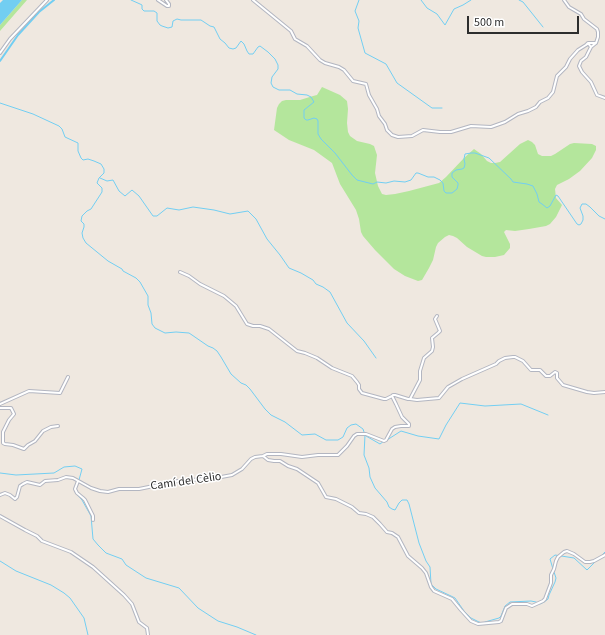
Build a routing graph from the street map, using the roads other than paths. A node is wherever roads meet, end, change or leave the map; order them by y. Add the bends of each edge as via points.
1 (46, 0) edge
2 (158, 0) edge
3 (166, 0) edge
4 (253, 0) edge
5 (564, 0) edge
6 (596, 43) junction
7 (588, 44) junction
8 (591, 48) junction
9 (0, 54) edge
10 (605, 98) edge
11 (180, 272) dead end
12 (437, 316) dead end
13 (68, 377) dead end
14 (605, 392) edge
15 (392, 396) junction
16 (410, 399) junction
17 (0, 404) edge
18 (0, 408) edge
19 (58, 426) dead end
20 (263, 456) junction
21 (78, 481) junction
22 (0, 495) edge
23 (0, 516) edge
24 (93, 520) dead end
25 (605, 554) edge
26 (148, 635) edge

1 - 9 street
2 - 3 street via 169,6
4 - 7 street via 291,31 295,39 307,46 320,60 344,70 354,82 366,84 369,96 388,131 398,137 412,136 423,130 451,132 472,126 491,127 528,111 548,98 553,92 557,76 578,50
5 - 6 street via 597,29
6 - 7 street
6 - 8 street
7 - 8 street
8 - 10 street via 579,66 597,95
11 - 15 street via 224,296 236,306 247,324 260,326 297,351 352,376 362,393 384,399
12 - 16 street via 435,319 440,331 432,338 432,351 424,358 420,380
13 - 17 street via 60,393 29,391
14 - 16 street via 586,392 563,385 557,378 557,373 546,376 540,370 531,370 515,357 505,358 462,379 448,387 439,398
15 - 16 street
15 - 20 street via 402,417 409,424 392,429 384,441 366,434 357,434 338,455
18 - 19 street via 11,408 14,414 3,432 4,444 24,449 43,431
20 - 21 street, Camí del Cèlio via 251,459 232,475 178,481 139,489 108,492
20 - 25 street via 297,469 318,483 326,497 336,499 359,513 373,517 387,532 398,537 408,556 426,572 430,587 454,600 471,621 478,624 501,621 506,608 512,604 532,606 543,601 551,583 556,561 564,552 571,552 585,562 594,561
21 - 22 street, Camí del Cèlio via 66,477 45,481 40,485 27,482 20,486 16,498 5,493
21 - 24 street via 75,490 83,498
23 - 26 street via 42,541 71,552 94,567 132,604 139,622 147,628

